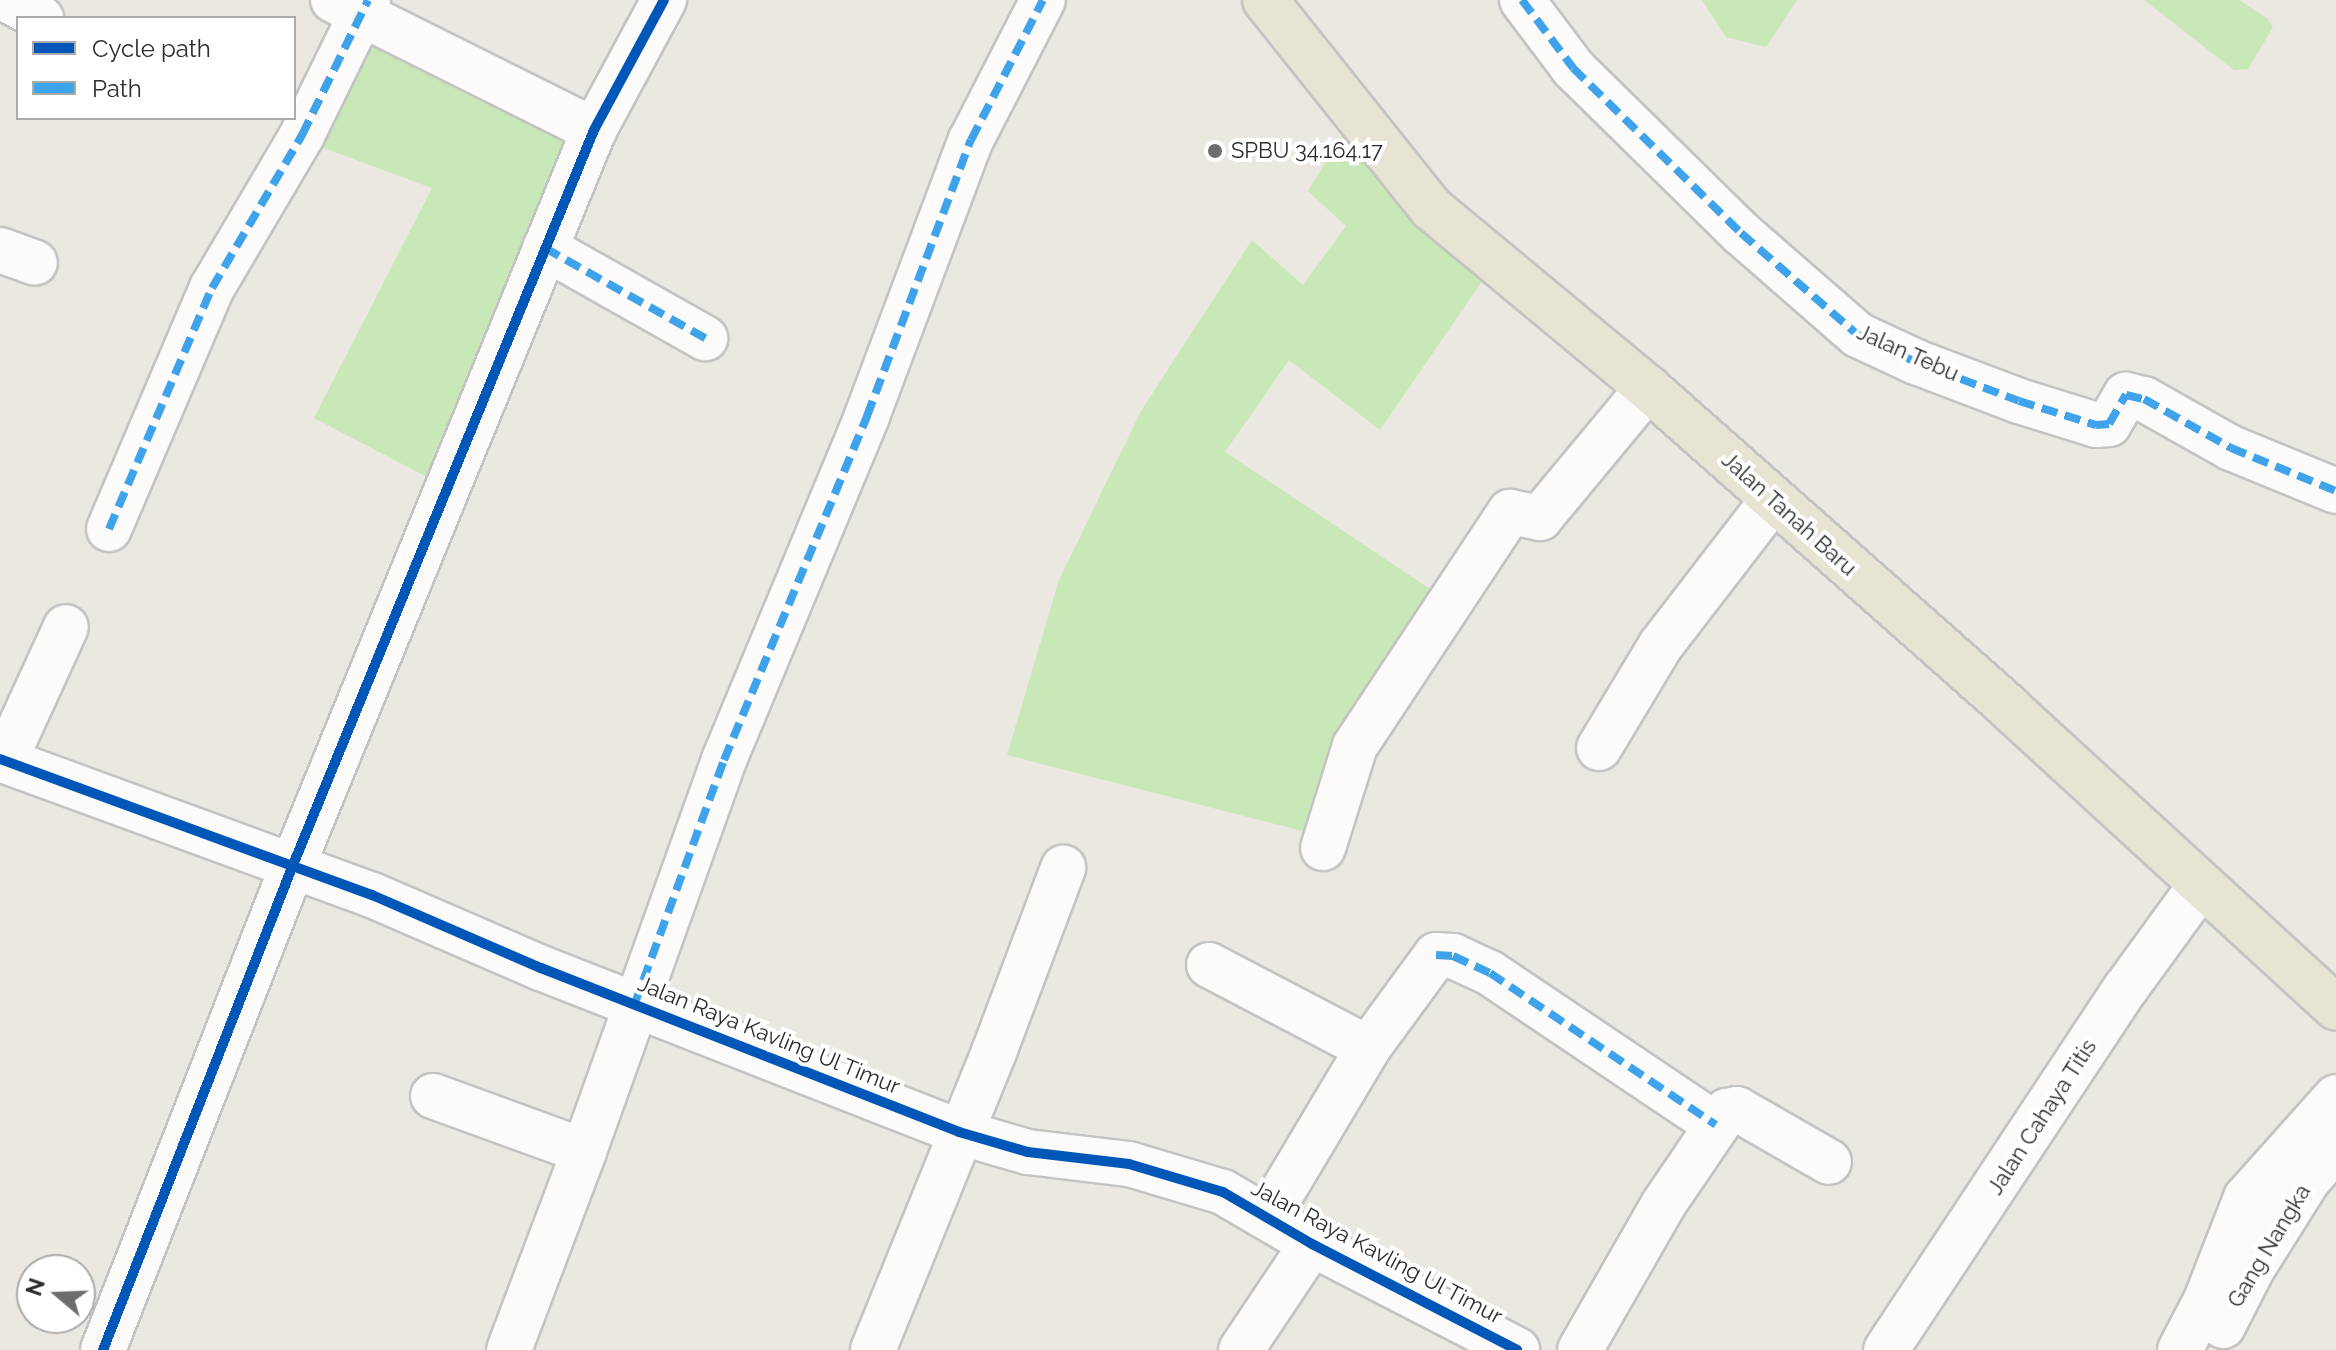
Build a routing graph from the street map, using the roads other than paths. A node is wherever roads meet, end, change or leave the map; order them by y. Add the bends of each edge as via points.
1 (8, 0) edge
2 (664, 0) edge
3 (1043, 0) edge
4 (1265, 0) edge
5 (1522, 0) edge
6 (354, 4) edge
7 (37, 16) edge
8 (594, 130) junction
9 (545, 248) junction
10 (705, 338) dead end
11 (1648, 388) junction
12 (2336, 491) edge
13 (1772, 501) junction
14 (109, 529) dead end
15 (66, 627) dead end
16 (1599, 748) dead end
17 (3, 760) edge
18 (1323, 848) dead end
19 (293, 865) junction
20 (1063, 868) dead end
21 (2200, 886) junction
22 (1209, 965) dead end
23 (635, 1003) junction
24 (2336, 1008) edge
25 (1368, 1048) junction
26 (433, 1096) dead end
27 (2336, 1097) edge
28 (1716, 1125) junction
29 (959, 1132) junction
30 (2336, 1148) edge
31 (584, 1151) junction
32 (1829, 1162) dead end
33 (1268, 1216) junction
34 (1312, 1244) junction
35 (103, 1350) edge
36 (509, 1350) edge
37 (873, 1350) edge
38 (1241, 1350) edge
39 (1517, 1350) edge
40 (1580, 1350) edge
41 (1886, 1350) edge
42 (2180, 1350) edge
43 (2211, 1350) edge

1 - 7 street
2 - 8 street
3 - 23 street via 971,140 867,416 724,760
4 - 11 main road, Jalan Tanah Baru via 1431,208
5 - 12 street, Jalan Tebu via 1573,68 1741,233 1858,335 2019,401 2096,425 2109,424 2126,395 2144,399 2231,448
6 - 8 street
6 - 14 street via 302,135 212,288
8 - 9 street
9 - 10 street
9 - 19 street
11 - 13 main road, Jalan Tanah Baru
11 - 18 street via 1540,518 1510,512 1355,746
13 - 16 street via 1661,645
13 - 21 main road, Jalan Tanah Baru via 2008,707
15 - 17 street
17 - 19 street, Jalan Raya Kavling Ul Timur
19 - 23 street, Jalan Raya Kavling Ul Timur
19 - 35 street
20 - 29 street
21 - 24 main road, Jalan Tanah Baru
21 - 41 street, Jalan Cahaya Titis via 2126,988
22 - 25 street
23 - 29 street, Jalan Raya Kavling Ul Timur
23 - 31 street
25 - 28 street via 1436,955 1453,956 1490,973
25 - 33 street
26 - 31 street
27 - 42 street via 2246,1198
28 - 32 street via 1727,1111 1737,1109
28 - 40 street
29 - 33 street, Jalan Raya Kavling Ul Timur via 1028,1152 1129,1164 1223,1192
29 - 37 street
30 - 43 street, Gang Nangka via 2308,1180 2260,1256
31 - 36 street
33 - 34 street, Jalan Raya Kavling Ul Timur
34 - 38 street
34 - 39 street, Jalan Raya Kavling Ul Timur

